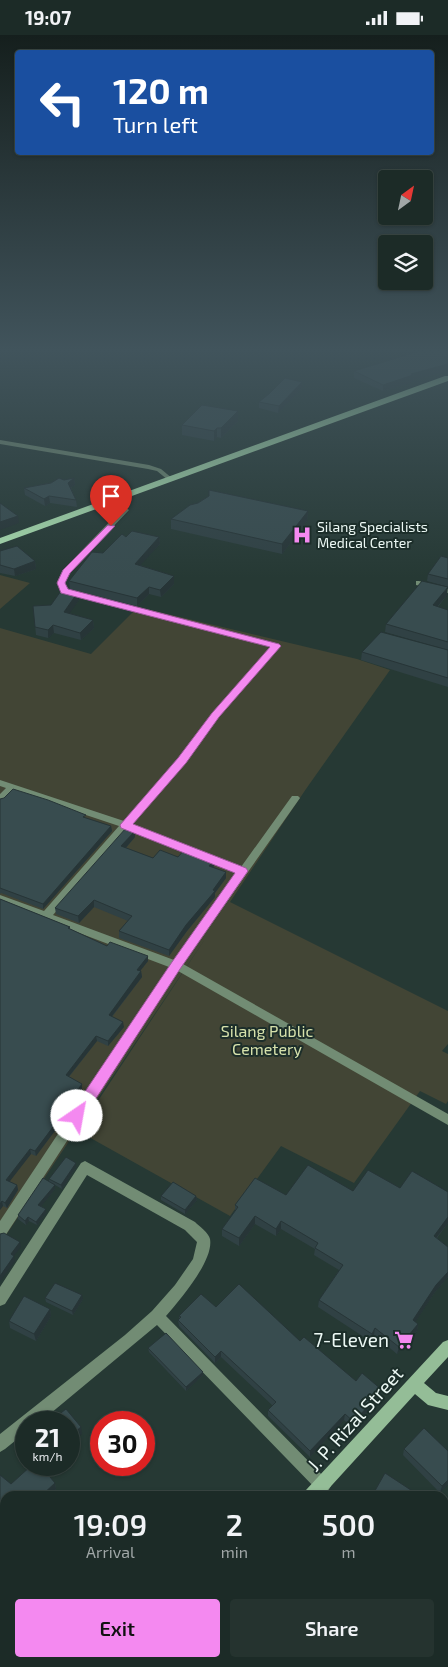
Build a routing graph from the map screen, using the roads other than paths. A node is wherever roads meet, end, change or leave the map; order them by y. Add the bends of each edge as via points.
1 (315, 426) edge
2 (0, 442) edge
3 (170, 479) junction
4 (112, 500) junction
5 (0, 541) edge
6 (419, 583) edge
7 (448, 591) edge
8 (0, 783) edge
9 (12, 787) junction
10 (295, 798) dead end
11 (0, 800) edge
12 (125, 825) junction
13 (242, 871) junction
14 (0, 899) edge
15 (45, 917) junction
16 (176, 965) junction
17 (448, 1119) edge
18 (0, 1233) edge
19 (0, 1299) edge
20 (157, 1316) junction
21 (448, 1347) edge
22 (415, 1385) junction
23 (448, 1403) edge
24 (0, 1444) edge
25 (318, 1491) edge

1 - 3 main road
2 - 3 street via 149,467
3 - 4 main road
4 - 5 main road
4 - 12 street via 125,510 66,572 61,583 64,591 276,646
6 - 7 street
8 - 9 street
9 - 11 street
9 - 12 street
10 - 13 street
12 - 13 street
12 - 15 street
13 - 16 street
14 - 15 street
15 - 16 street
16 - 17 street
16 - 18 street
19 - 20 street via 85,1167 190,1226 204,1240 199,1261
20 - 24 street
20 - 25 street
21 - 22 main road, J. P. Rizal Street
22 - 23 main road via 433,1400
22 - 25 main road, J. P. Rizal Street

